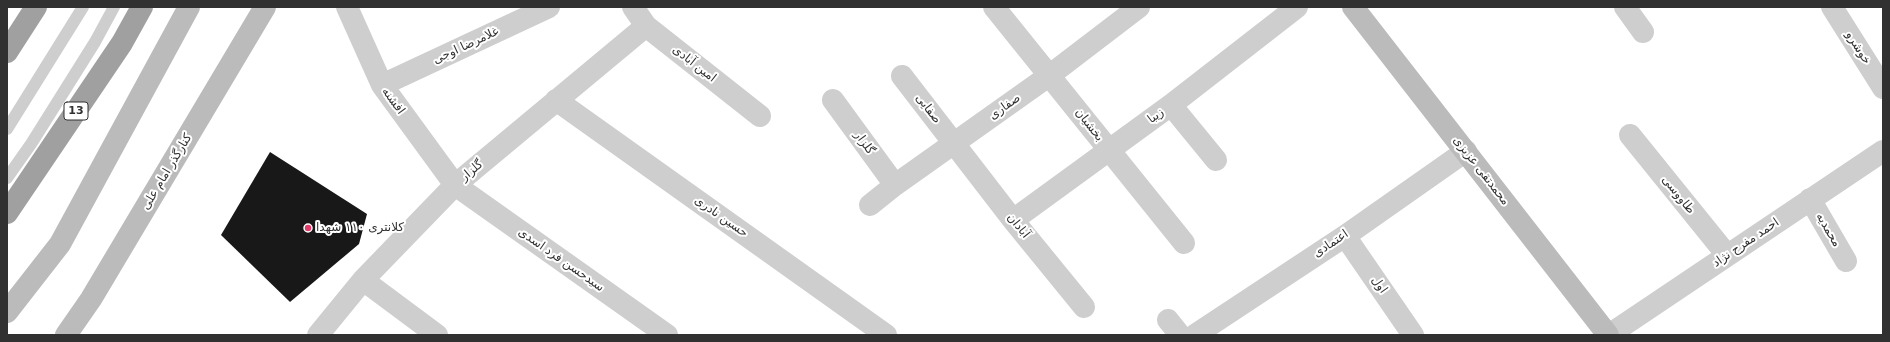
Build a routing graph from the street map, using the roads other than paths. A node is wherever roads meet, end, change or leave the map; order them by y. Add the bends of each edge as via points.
1 (36, 7) edge
2 (83, 7) edge
3 (114, 7) edge
4 (142, 7) edge
5 (189, 7) edge
6 (265, 7) edge
7 (347, 7) edge
8 (549, 7) edge
9 (633, 7) edge
10 (994, 7) edge
11 (1139, 7) edge
12 (1297, 7) edge
13 (1353, 7) edge
14 (1625, 7) edge
15 (1832, 7) edge
16 (646, 26) junction
17 (1644, 32) dead end
18 (7, 52) edge
19 (1050, 75) junction
20 (902, 76) dead end
21 (382, 85) junction
22 (1883, 88) edge
23 (556, 100) junction
24 (833, 100) dead end
25 (1171, 105) junction
26 (760, 116) dead end
27 (7, 129) edge
28 (1630, 135) dead end
29 (954, 143) junction
30 (1883, 150) edge
31 (1109, 151) junction
32 (1466, 151) junction
33 (1216, 160) dead end
34 (7, 178) edge
35 (455, 185) junction
36 (895, 185) junction
37 (1810, 200) junction
38 (870, 205) dead end
39 (7, 213) edge
40 (1013, 220) junction
41 (1345, 236) junction
42 (1184, 243) dead end
43 (1727, 256) junction
44 (1846, 261) dead end
45 (363, 280) junction
46 (1084, 307) dead end
47 (7, 312) edge
48 (66, 335) edge
49 (318, 335) edge
50 (437, 335) edge
51 (667, 335) edge
52 (886, 335) edge
53 (1195, 335) edge
54 (1413, 335) edge
55 (1608, 335) edge

1 - 18 highway
2 - 27 lane
3 - 34 lane via 96,42
4 - 39 highway, 13 via 122,43
5 - 47 main road via 60,244
6 - 48 main road, کنارگذر امام علی via 91,299
7 - 21 street, افشنه
8 - 21 street, غلامرضا اوجی
9 - 16 street, امین آبادی
10 - 19 street, بخشیان
11 - 19 street, صفاری
12 - 25 street, زیبا
13 - 32 main road, محمدتقی عزیزی
14 - 17 street
15 - 22 street, خوشرو
16 - 23 street, گلزار
16 - 26 street, امین آبادی
19 - 29 street, صفاری
19 - 31 street, بخشیان
20 - 29 street, صفایی
21 - 35 street, افشنه
23 - 35 street, گلزار
23 - 52 street, حسین نادری
24 - 36 street, گلزار
25 - 31 street, زیبا
25 - 33 street
28 - 43 street, طاووسی
29 - 36 street, صفاری
29 - 40 street, آبادان
30 - 37 street, احمد مفرح نژاد
31 - 40 street, زیبا
31 - 42 street, بخشیان
32 - 41 street, اعتمادی
32 - 55 main road, محمدتقی عزیزی
35 - 45 street, گلزار
35 - 51 street, سیدحسن فرد اسدی
36 - 38 street, صفاری
37 - 43 street, احمد مفرح نژاد
37 - 44 street, محمدیه
40 - 46 street, آبادان
41 - 53 street, اعتمادی
41 - 54 street, اول
43 - 55 street, احمد مفرح نژاد
45 - 49 street, گلزار
45 - 50 street

